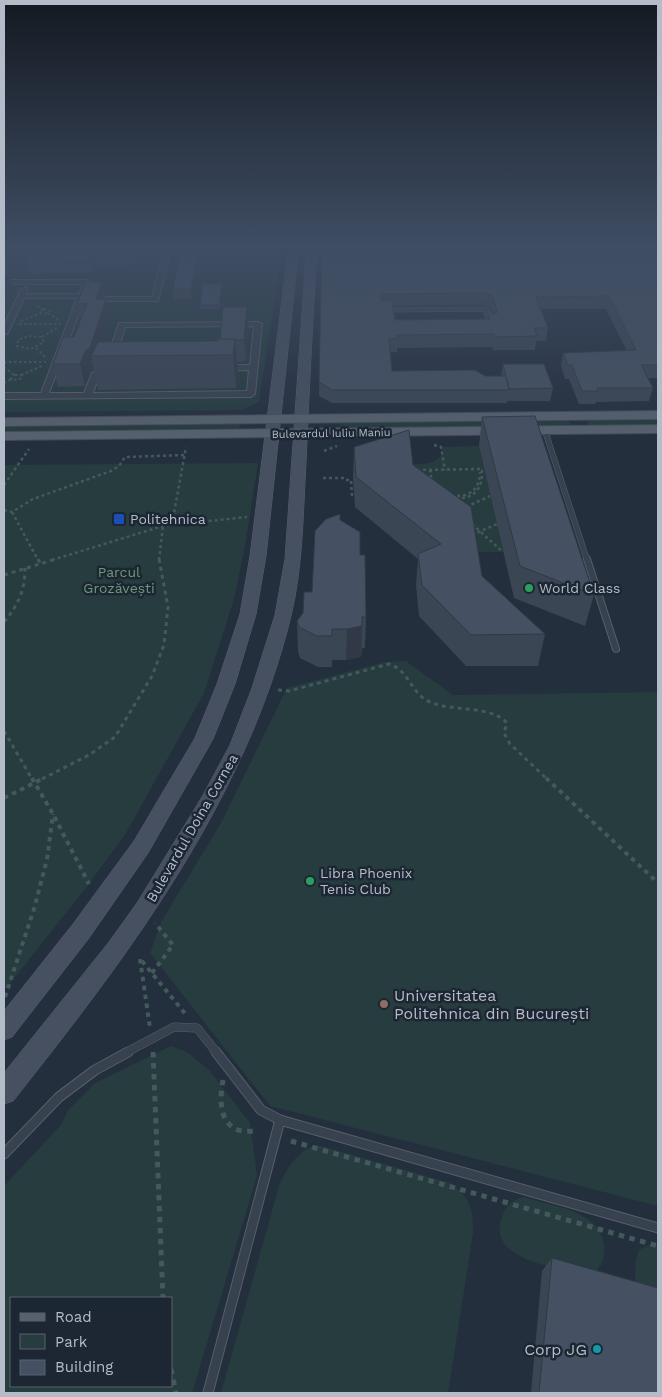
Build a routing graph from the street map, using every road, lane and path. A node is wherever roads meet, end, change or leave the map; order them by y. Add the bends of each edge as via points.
1 (14, 311) edge
2 (40, 311) edge
3 (50, 311) edge
4 (76, 311) edge
5 (287, 311) edge
6 (308, 311) edge
7 (488, 311) edge
8 (490, 317) edge
9 (64, 324) junction
10 (4, 333) edge
11 (41, 337) junction
12 (36, 348) junction
13 (4, 362) edge
14 (50, 362) junction
15 (4, 367) edge
16 (254, 367) junction
17 (215, 368) edge
18 (108, 369) junction
19 (117, 369) edge
20 (15, 375) junction
21 (21, 375) junction
22 (12, 379) junction
23 (4, 383) edge
24 (4, 396) edge
25 (44, 396) junction
26 (88, 396) junction
27 (658, 415) edge
28 (4, 422) edge
29 (302, 426) junction
30 (274, 427) junction
31 (658, 430) edge
32 (545, 431) junction
33 (4, 436) edge
34 (434, 445) dead end
35 (337, 446) dead end
36 (186, 447) dead end
37 (29, 449) dead end
38 (324, 451) dead end
39 (184, 455) junction
40 (484, 469) dead end
41 (415, 470) edge
42 (432, 470) junction
43 (445, 470) junction
44 (479, 470) junction
45 (323, 478) dead end
46 (434, 482) edge
47 (4, 486) edge
48 (354, 496) edge
49 (490, 496) dead end
50 (454, 497) edge
51 (464, 508) edge
52 (4, 510) edge
53 (12, 512) junction
54 (263, 516) junction
55 (468, 522) edge
56 (172, 524) junction
57 (497, 524) dead end
58 (163, 526) junction
59 (481, 531) junction
60 (466, 538) edge
61 (503, 552) dead end
62 (40, 563) junction
63 (25, 568) junction
64 (4, 575) edge
65 (4, 622) edge
66 (616, 649) dead end
67 (278, 690) dead end
68 (4, 731) edge
69 (34, 783) junction
70 (4, 798) edge
71 (53, 814) junction
72 (658, 883) edge
73 (89, 884) dead end
74 (155, 922) dead end
75 (152, 973) junction
76 (20, 1010) junction
77 (196, 1028) junction
78 (4, 1029) edge
79 (152, 1040) junction
80 (223, 1079) dead end
81 (4, 1092) edge
82 (280, 1120) junction
83 (258, 1131) dead end
84 (291, 1141) dead end
85 (4, 1154) edge
86 (658, 1228) edge
87 (658, 1246) edge
88 (163, 1297) edge
89 (172, 1374) edge
90 (176, 1393) edge
91 (208, 1393) edge

1 - 10 street
2 - 9 path via 15,324
3 - 9 path via 48,313
4 - 25 street
5 - 30 main road
6 - 29 main road, Bulevardul Doina Cornea
7 - 8 lane
9 - 11 path
11 - 12 path via 44,342
11 - 12 path via 26,337 16,343 20,348
12 - 14 path
13 - 14 path
14 - 21 path
15 - 20 path
16 - 17 street
16 - 18 street via 258,324 122,326
16 - 26 street via 251,394
18 - 19 street
18 - 26 street via 95,375
20 - 21 path
20 - 22 path
21 - 22 path via 21,379
22 - 23 path
24 - 25 street
25 - 26 street
27 - 29 main road, Bulevardul Iuliu Maniu
28 - 30 main road, Bulevardul Iuliu Maniu
29 - 30 main road, Bulevardul Iuliu Maniu
29 - 32 main road, Bulevardul Iuliu Maniu
29 - 81 main road, Bulevardul Doina Cornea via 293,559 283,615 239,745 209,803 144,910 58,1026
30 - 33 main road, Bulevardul Iuliu Maniu
30 - 54 main road
31 - 32 main road, Bulevardul Iuliu Maniu
32 - 66 lane
34 - 43 path via 441,448
35 - 38 path
36 - 39 path
37 - 47 path
39 - 53 path via 125,457 120,466 111,471 33,499
39 - 56 path
40 - 44 path
41 - 42 path
42 - 43 path
42 - 46 path
43 - 44 path
44 - 50 path via 483,477 479,490 465,498
45 - 48 path via 352,480
49 - 51 path
52 - 53 path
53 - 62 path
54 - 56 path
54 - 76 main road via 248,614 204,739 141,848
55 - 59 path
56 - 58 path
57 - 59 path
58 - 62 path
58 - 69 path via 159,560 168,607 164,645 152,676 114,737 89,755
59 - 60 path
59 - 61 path
62 - 63 path
63 - 64 path
63 - 65 path via 25,587
67 - 72 path via 289,691 389,664 399,667 418,695 435,705 502,717 507,723 504,734 510,744
68 - 69 path
69 - 70 path
69 - 71 path
71 - 73 path
71 - 76 path via 47,859 34,909 4,996
74 - 75 path via 173,945
75 - 77 path
75 - 79 path via 140,959
76 - 78 main road
77 - 79 lane via 174,1027
77 - 82 lane via 261,1110
79 - 85 lane via 95,1070 59,1097
79 - 88 path
80 - 83 path via 221,1109 226,1121 238,1130
82 - 86 lane
82 - 91 lane
84 - 87 path
89 - 90 path

